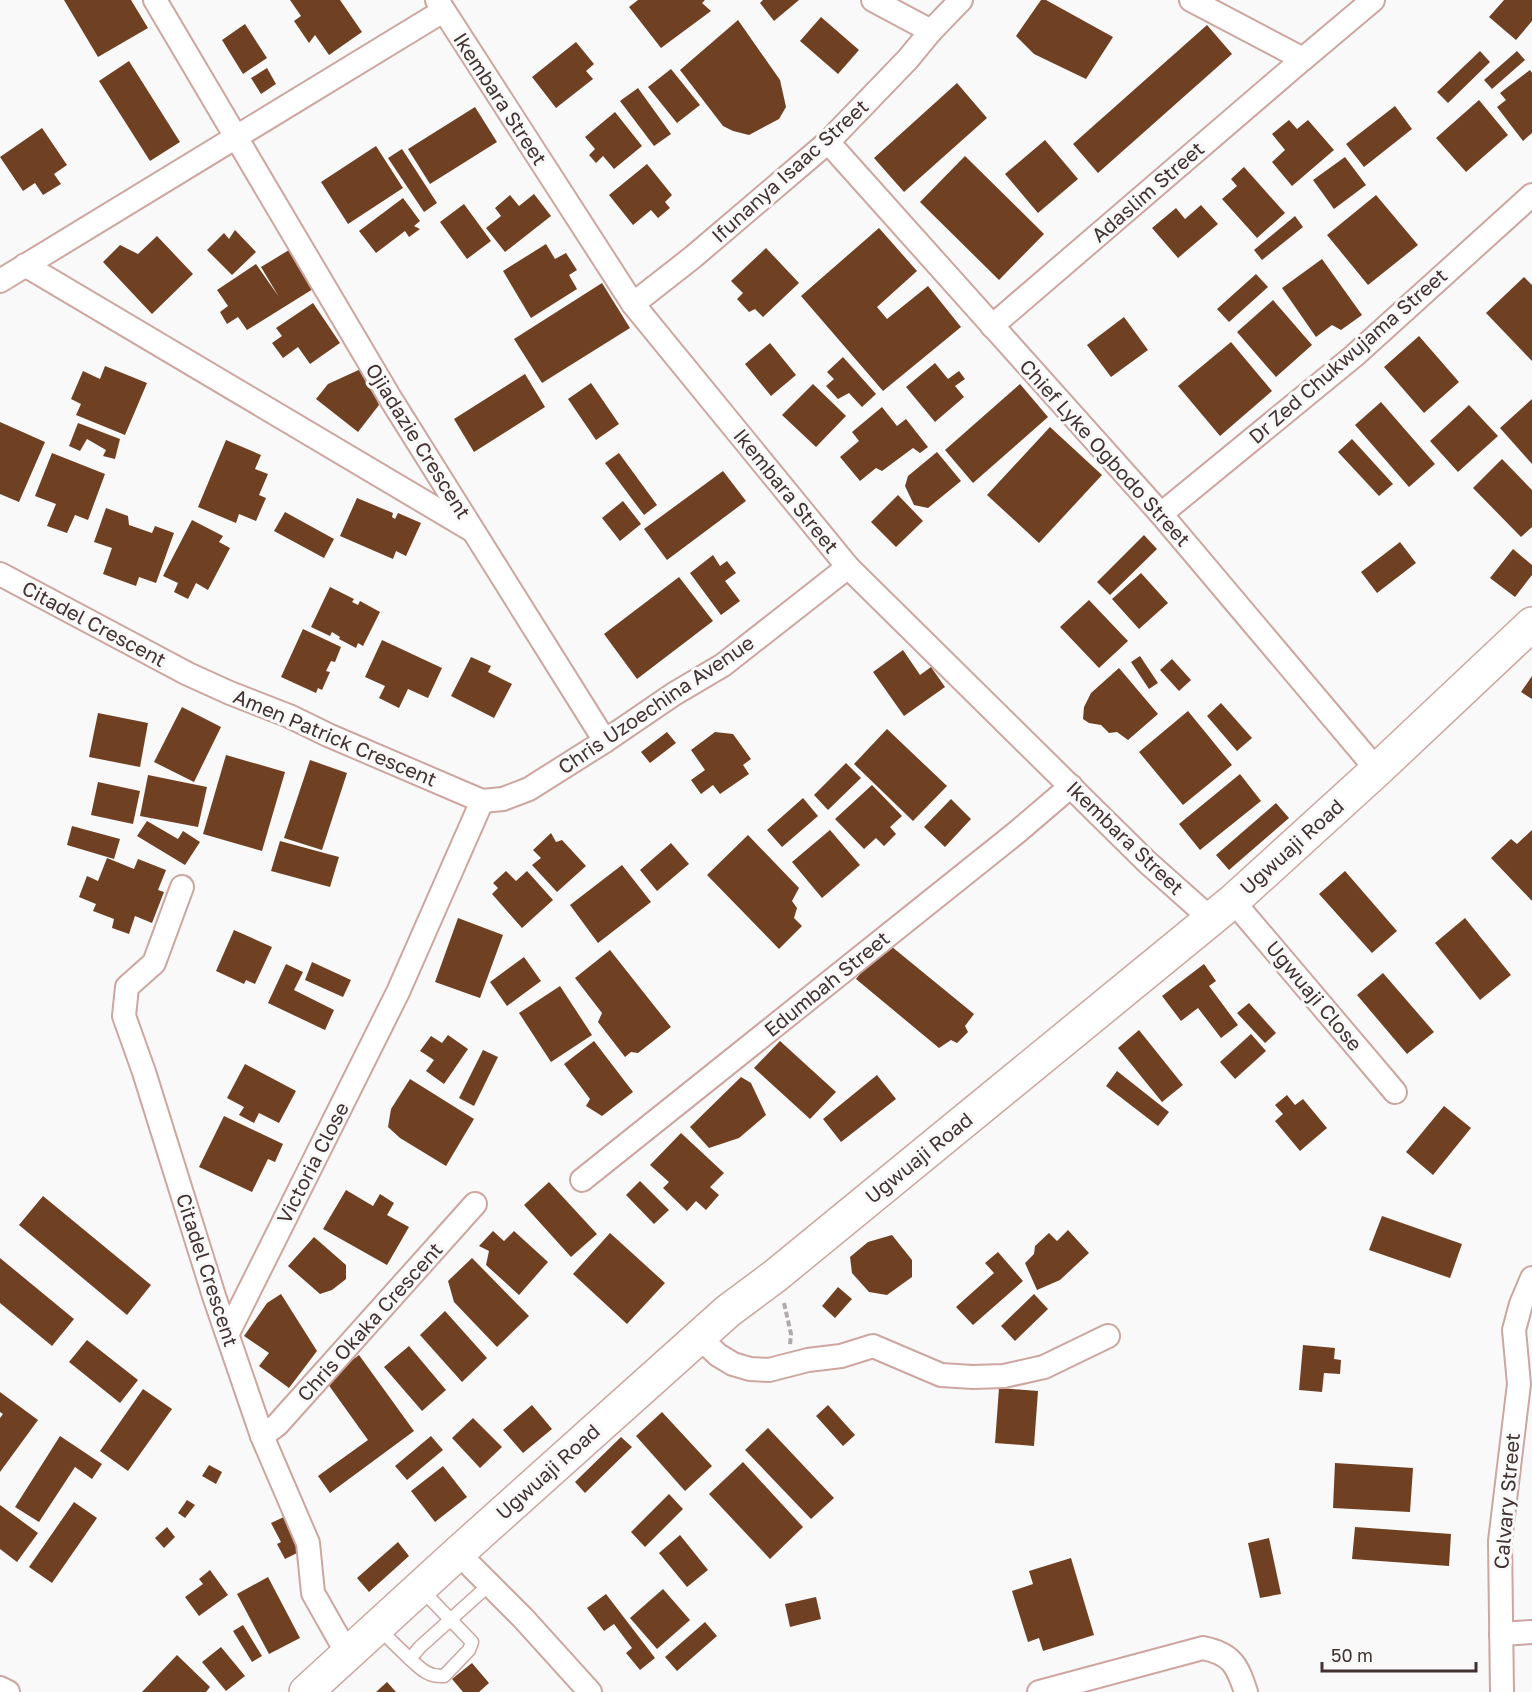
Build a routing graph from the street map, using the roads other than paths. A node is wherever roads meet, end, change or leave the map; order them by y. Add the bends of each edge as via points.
1 (155, 0) edge
2 (873, 0) edge
3 (961, 0) edge
4 (1191, 0) edge
5 (1373, 0) edge
6 (440, 6) edge
7 (931, 32) junction
8 (1304, 58) junction
9 (236, 136) junction
10 (828, 142) junction
11 (1532, 195) edge
12 (25, 265) junction
13 (0, 281) edge
14 (633, 304) junction
15 (992, 326) junction
16 (1161, 514) junction
17 (474, 531) junction
18 (848, 567) junction
19 (0, 574) edge
20 (1526, 639) edge
21 (188, 674) joint
22 (605, 741) junction
23 (1377, 770) junction
24 (1071, 786) junction
25 (482, 801) junction
26 (182, 887) dead end
27 (1222, 910) junction
28 (1395, 1092) dead end
29 (582, 1180) dead end
30 (475, 1204) dead end
31 (1532, 1278) edge
32 (228, 1333) junction
33 (1108, 1336) dead end
34 (699, 1337) junction
35 (262, 1436) junction
36 (458, 1553) junction
37 (490, 1584) junction
38 (420, 1588) junction
39 (451, 1621) junction
40 (377, 1628) junction
41 (1532, 1632) edge
42 (1501, 1634) junction
43 (348, 1655) junction
44 (410, 1659) junction
45 (0, 1688) edge
46 (9, 1692) edge
47 (306, 1692) edge
48 (590, 1692) edge
49 (1039, 1692) edge
50 (1246, 1692) edge
51 (1502, 1692) edge

1 - 9 street, Ojiadazie Crescent
2 - 7 street
3 - 7 street, Ifunanya Isaac Street
4 - 8 street
5 - 8 street, Adaslim Street
6 - 9 street
6 - 14 street, Ikembara Street
7 - 10 street, Ifunanya Isaac Street
8 - 15 street, Adaslim Street
9 - 12 street
9 - 17 street, Ojiadazie Crescent via 392,401
10 - 14 street, Ifunanya Isaac Street
10 - 15 street, Chief Lyke Ogbodo Street
11 - 16 street, Dr Zed Chukwujama Street via 1354,356
12 - 13 street
12 - 17 street
14 - 18 street, Ikembara Street
15 - 16 street, Chief Lyke Ogbodo Street
16 - 23 street, Chief Lyke Ogbodo Street
17 - 22 street, Ojiadazie Crescent
18 - 22 street, Chris Uzoechina Avenue via 723,664
18 - 24 street, Ikembara Street
19 - 21 street, Citadel Crescent
20 - 23 main road, Ugwuaji Road
21 - 25 street, Amen Patrick Crescent
22 - 25 street, Chris Uzoechina Avenue via 529,789 503,799
23 - 27 main road, Ugwuaji Road
24 - 27 street, Ikembara Street via 1147,862
24 - 29 street, Edumbah Street
25 - 32 street, Victoria Close via 398,992
26 - 32 street, Citadel Crescent via 153,963 127,987 124,1016
27 - 28 street, Ugwuaji Close
27 - 34 main road, Ugwuaji Road
30 - 35 street, Chris Okaka Crescent via 278,1425
31 - 42 street, Calvary Street via 1514,1330 1519,1384 1500,1541
32 - 35 street, Citadel Crescent
33 - 34 street via 1044,1367 1004,1376 942,1375 873,1346 769,1370 750,1369 718,1355
34 - 36 main road, Ugwuaji Road
35 - 43 street, Citadel Crescent via 308,1543 314,1593
36 - 37 street
36 - 38 main road, Ugwuaji Road
37 - 39 lane
37 - 48 street
38 - 39 lane
38 - 40 main road, Ugwuaji Road
39 - 44 lane
39 - 44 lane via 472,1642 444,1676 426,1673
40 - 43 main road, Ugwuaji Road
40 - 44 lane
41 - 42 street
42 - 51 street, Calvary Street
43 - 47 main road, Ugwuaji Road
45 - 46 street
49 - 50 street via 1203,1648 1232,1660

